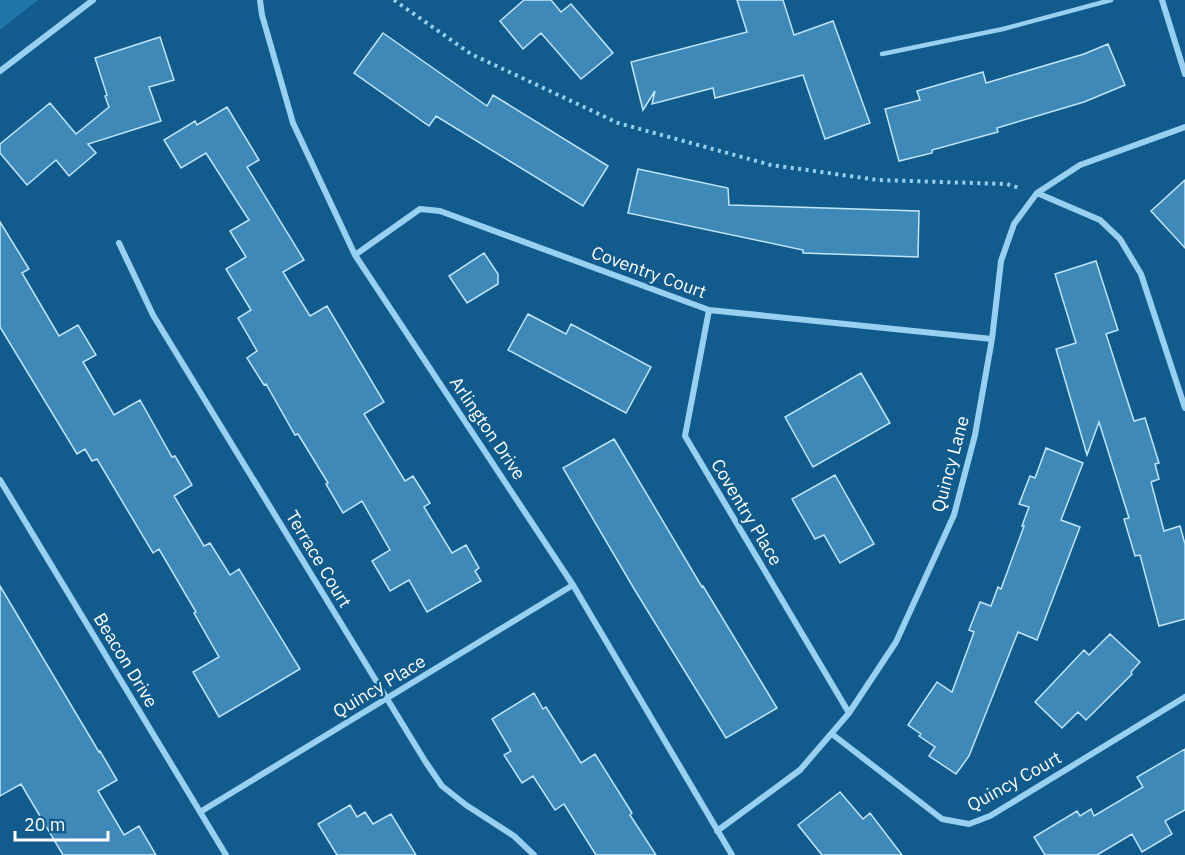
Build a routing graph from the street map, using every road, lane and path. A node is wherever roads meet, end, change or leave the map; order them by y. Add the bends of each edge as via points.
1 (93, 0) edge
2 (260, 0) edge
3 (394, 0) edge
4 (1111, 0) edge
5 (1162, 0) edge
6 (882, 54) dead end
7 (0, 72) edge
8 (1185, 74) edge
9 (1185, 127) edge
10 (1037, 193) junction
11 (119, 243) dead end
12 (355, 255) junction
13 (709, 310) junction
14 (992, 339) junction
15 (1185, 408) edge
16 (0, 480) edge
17 (573, 585) junction
18 (1185, 697) edge
19 (386, 699) junction
20 (849, 713) junction
21 (832, 734) junction
22 (200, 812) junction
23 (717, 831) junction
24 (226, 855) edge
25 (534, 855) edge
26 (732, 855) edge

1 - 7 street
2 - 12 street, Arlington Drive via 293,123
3 - 10 path via 471,54 618,123 771,165 879,180 1007,184
4 - 6 lane via 1003,29
5 - 8 street
9 - 10 street, Quincy Lane via 1080,165
10 - 14 street, Quincy Lane via 1014,224 1001,261
10 - 15 street via 1100,220 1120,239 1141,274
11 - 19 street, Terrace Court via 153,315
12 - 13 street, Coventry Court via 420,209 440,211
12 - 17 street, Arlington Drive
13 - 14 street, Coventry Court
13 - 20 street, Coventry Place via 685,436
14 - 20 street, Quincy Lane via 975,435 954,515 896,642
16 - 22 street, Beacon Drive
17 - 19 street, Quincy Place
17 - 23 street, Arlington Drive
18 - 21 street, Quincy Court via 990,816 969,824 942,819
19 - 22 street, Quincy Place
19 - 25 street, Terrace Court via 442,786 514,836
20 - 21 street, Quincy Lane
21 - 23 street, Quincy Lane via 800,770
22 - 24 street, Beacon Drive
23 - 26 street, Arlington Drive

